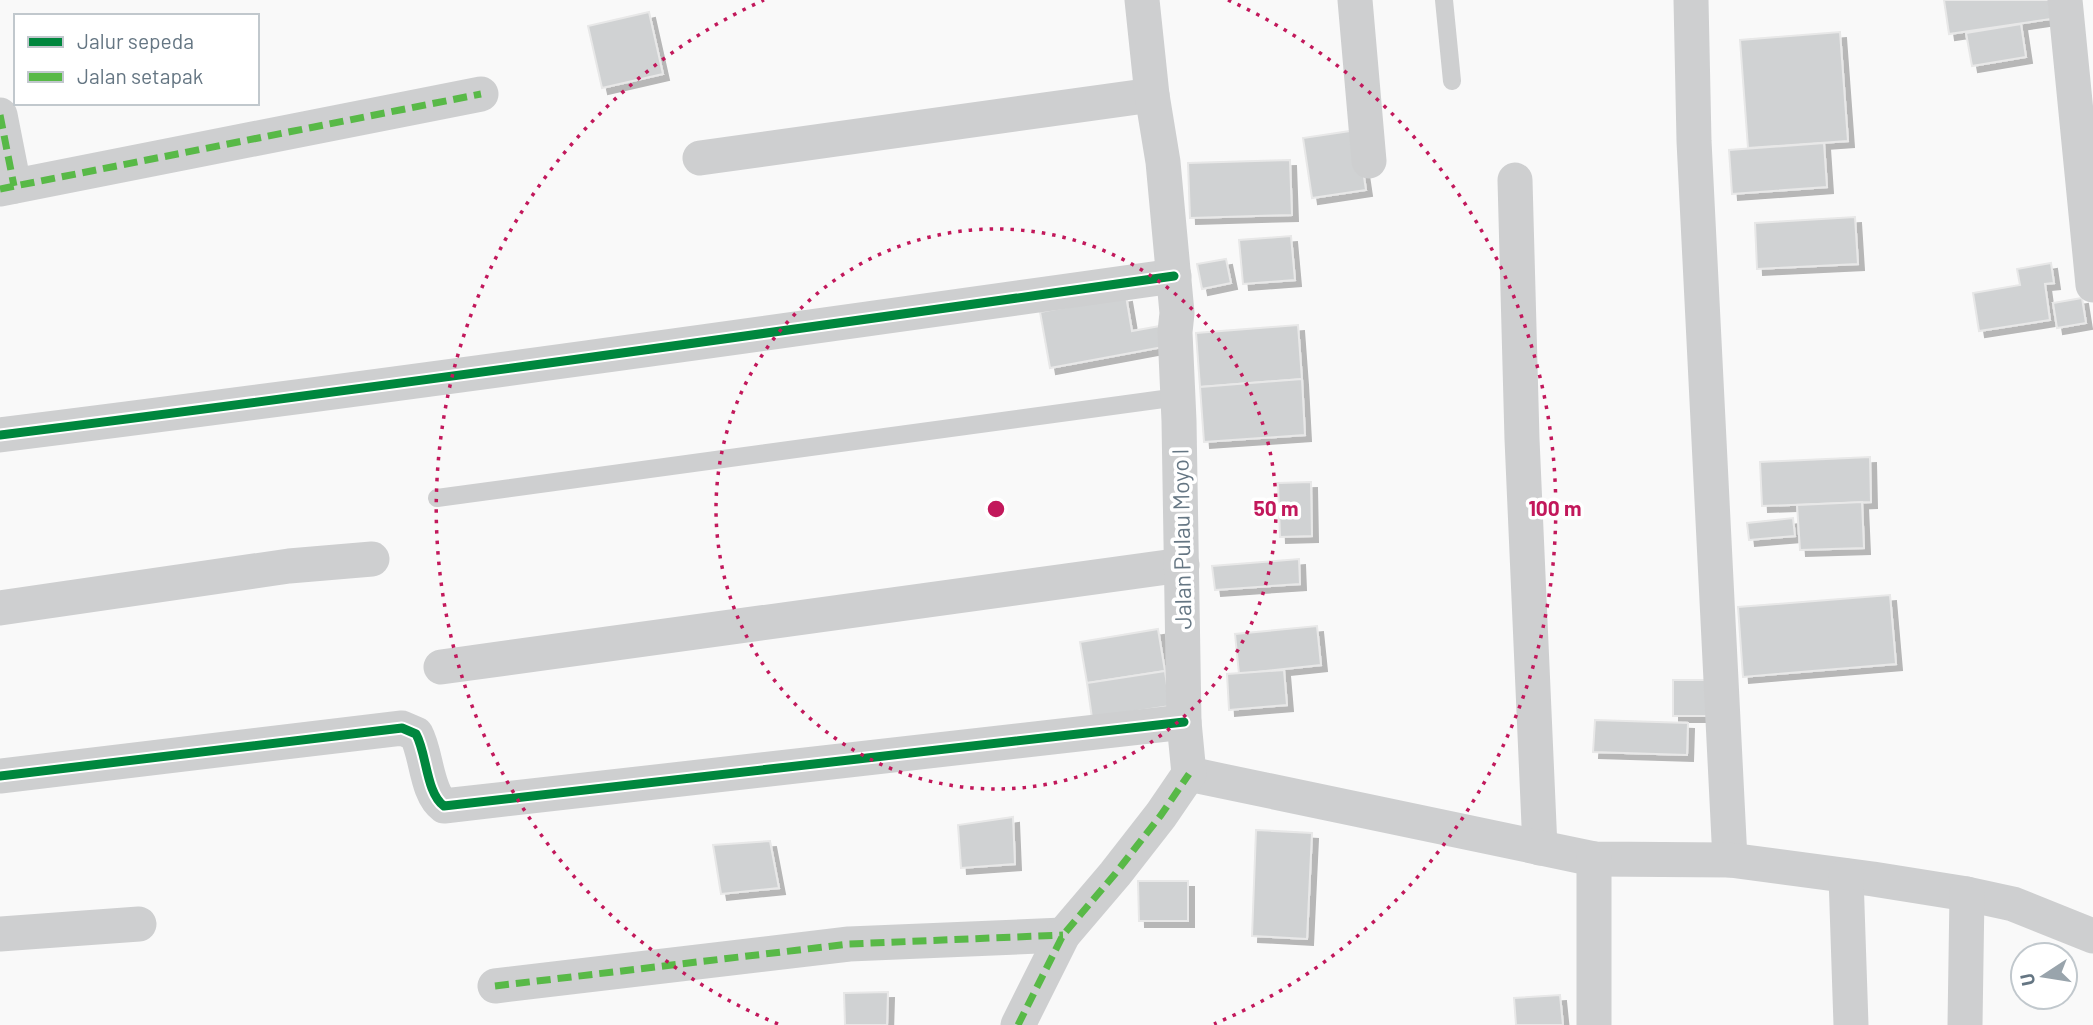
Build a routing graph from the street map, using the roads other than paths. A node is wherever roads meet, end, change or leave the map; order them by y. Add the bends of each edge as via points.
1 (1142, 0) edge
2 (1355, 0) edge
3 (1444, 0) edge
4 (1691, 0) edge
5 (2065, 0) edge
6 (1452, 81) dead end
7 (481, 94) dead end
8 (1152, 95) junction
9 (0, 116) edge
10 (700, 158) dead end
11 (1369, 161) dead end
12 (1515, 180) dead end
13 (7, 188) edge
14 (1174, 276) junction
15 (2093, 285) edge
16 (1178, 397) junction
17 (0, 435) edge
18 (437, 498) dead end
19 (372, 559) dead end
20 (1182, 565) junction
21 (0, 608) edge
22 (441, 667) dead end
23 (1184, 722) junction
24 (1189, 774) junction
25 (0, 776) edge
26 (1540, 848) junction
27 (1594, 859) junction
28 (1730, 860) junction
29 (1846, 876) junction
30 (1967, 894) junction
31 (139, 924) dead end
32 (0, 934) edge
33 (1063, 935) junction
34 (2093, 936) edge
35 (495, 986) dead end
36 (1018, 1025) edge
37 (1594, 1025) edge
38 (1852, 1025) edge
39 (1965, 1025) edge

1 - 8 street, Jalan Pulau Moyo I
2 - 11 street
3 - 6 lane
4 - 28 street via 1693,141
5 - 15 street
7 - 13 street
8 - 10 street
8 - 14 street, Jalan Pulau Moyo I
9 - 13 street
12 - 26 street
14 - 16 street, Jalan Pulau Moyo I
14 - 17 street
16 - 18 lane
16 - 20 street, Jalan Pulau Moyo I
19 - 21 street via 289,566
20 - 22 street
20 - 23 street, Jalan Pulau Moyo I
23 - 24 street, Jalan Pulau Moyo I
23 - 25 street via 444,806 431,786 421,742 402,728
24 - 26 street
24 - 33 street
26 - 27 street
27 - 28 street
27 - 37 street
28 - 29 street
29 - 30 street
29 - 38 street
30 - 34 street via 2013,904
30 - 39 street
31 - 32 street
33 - 35 street via 849,944
33 - 36 street

